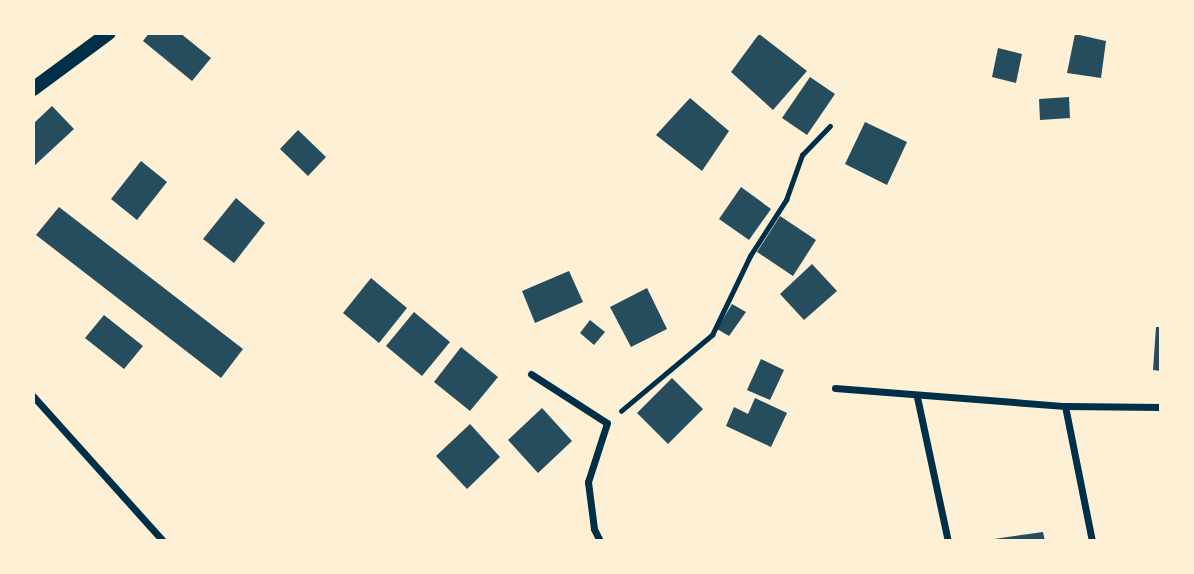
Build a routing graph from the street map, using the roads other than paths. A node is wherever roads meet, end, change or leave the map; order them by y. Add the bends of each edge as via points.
1 (109, 33) edge
2 (33, 89) edge
3 (531, 374) dead end
4 (835, 388) dead end
5 (33, 396) edge
6 (917, 397) junction
7 (1065, 406) junction
8 (1161, 407) edge
9 (163, 541) edge
10 (600, 541) edge
11 (948, 541) edge
12 (1092, 541) edge

1 - 2 main road
3 - 10 street via 607,423 588,482
4 - 6 street
5 - 9 street
6 - 7 street
6 - 11 street
7 - 8 street
7 - 12 street

